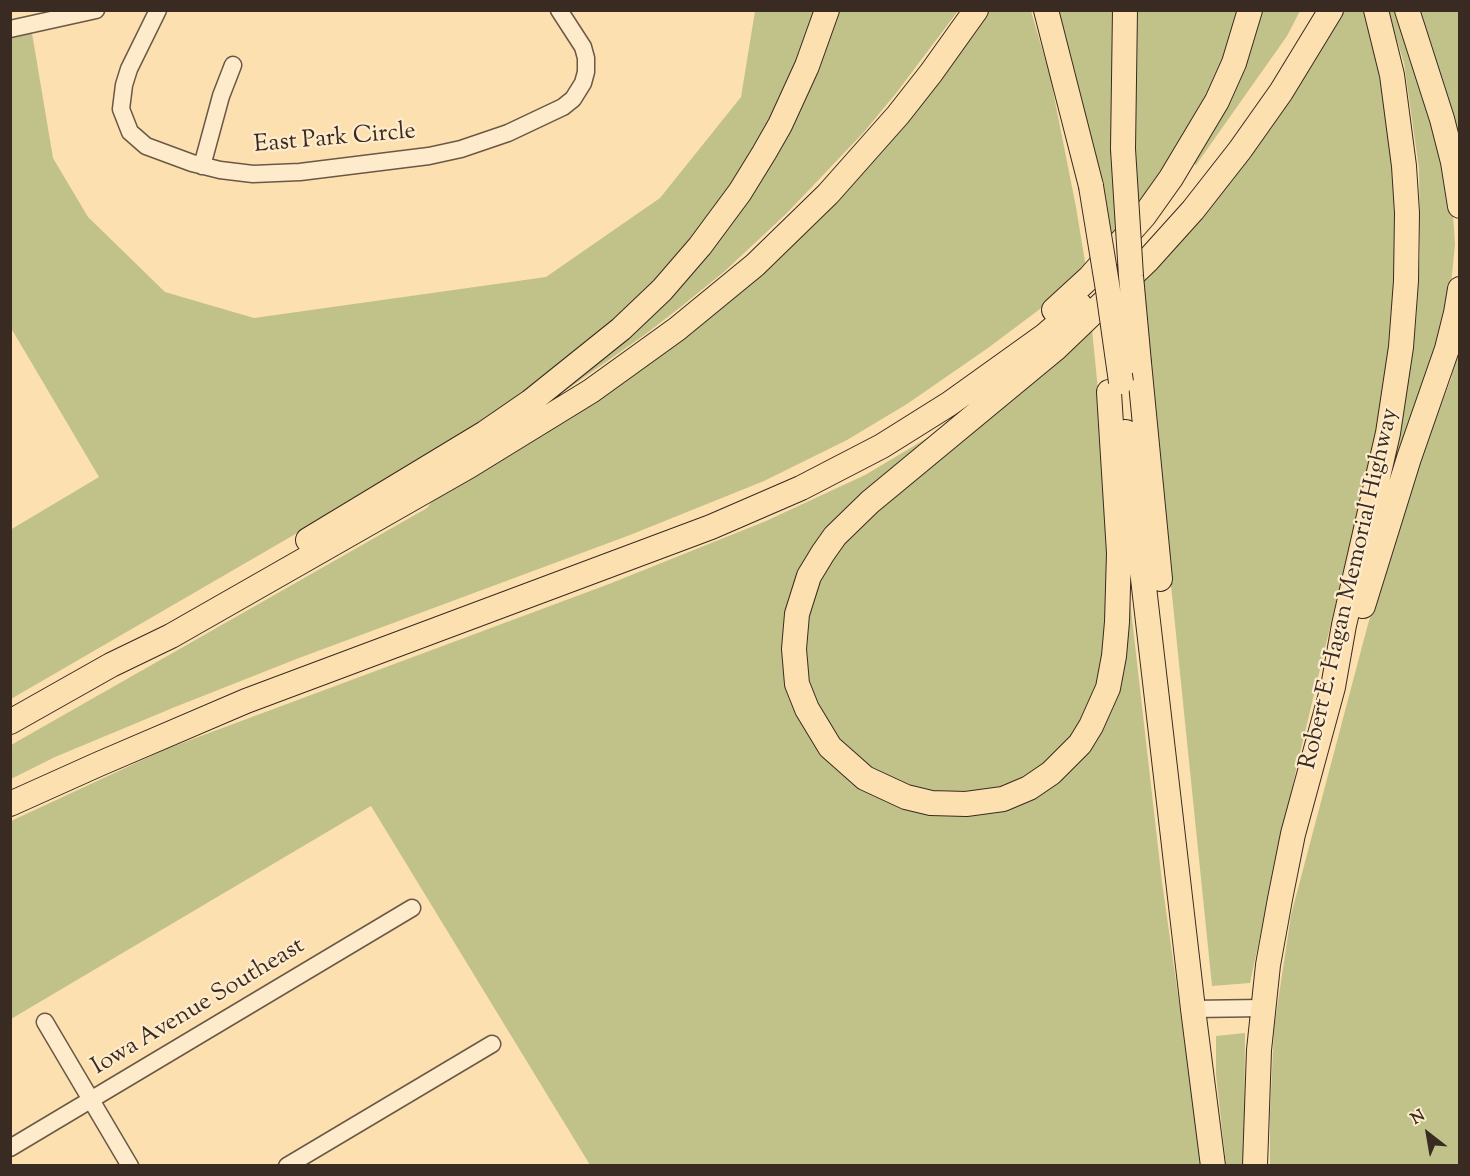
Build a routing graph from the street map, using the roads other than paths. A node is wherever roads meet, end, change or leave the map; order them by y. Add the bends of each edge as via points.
1 (96, 10) edge
2 (158, 10) edge
3 (559, 10) edge
4 (826, 10) edge
5 (976, 10) edge
6 (1046, 10) edge
7 (1125, 10) edge
8 (1250, 10) edge
9 (1317, 10) edge
10 (1331, 10) edge
11 (1376, 10) edge
12 (1407, 10) edge
13 (10, 29) edge
14 (233, 64) dead end
15 (202, 166) junction
16 (1460, 206) edge
17 (1460, 289) edge
18 (1115, 387) junction
19 (111, 665) junction
20 (1333, 687) junction
21 (10, 722) edge
22 (10, 791) edge
23 (10, 804) edge
24 (1173, 839) junction
25 (412, 908) dead end
26 (1263, 1008) junction
27 (1193, 1009) junction
28 (45, 1022) dead end
29 (492, 1044) dead end
30 (91, 1100) junction
31 (10, 1148) edge
32 (130, 1166) edge
33 (287, 1166) edge
34 (1214, 1166) edge
35 (1255, 1166) edge

1 - 13 street
2 - 15 street, East Park Circle via 129,69 121,101 124,122 146,146
3 - 15 street, East Park Circle via 586,58 584,83 563,107 532,123 461,149 429,156 282,173 253,174
4 - 19 highway via 807,66 780,125 740,192 693,255 621,329 485,433 166,625
5 - 19 highway via 898,115 828,194 755,265 677,329 591,391 470,466 171,636
6 - 18 highway, bridge via 1091,186 1108,290
7 - 24 highway, bridge via 1123,149 1131,276 1176,760
8 - 22 highway via 1234,63 1217,101 1144,216 1090,277 1037,326 943,396 786,483 249,689
9 - 23 highway via 1296,49 1238,135 1187,199 1140,249 1044,336 882,446 801,488 711,526 246,701
10 - 18 highway via 1240,150 1148,260 1055,349 864,507 835,536 814,568 797,614 797,684 830,747 865,778 906,797 931,803 981,803 1029,788 1051,773 1080,744 1103,702 1114,656 1119,553
11 - 20 highway, Robert E. Hagan Memorial Highway via 1401,131 1407,213 1406,281 1388,433
12 - 16 highway via 1450,151
14 - 15 street
17 - 20 highway via 1447,349 1346,662
18 - 24 highway
19 - 21 highway
20 - 26 highway, Robert E. Hagan Memorial Highway via 1293,834
24 - 27 highway
25 - 30 street, Iowa Avenue Southeast
26 - 27 street
26 - 35 highway, Robert E. Hagan Memorial Highway
27 - 34 highway
28 - 30 street
29 - 33 street
30 - 31 street, Iowa Avenue Southeast
30 - 32 street

